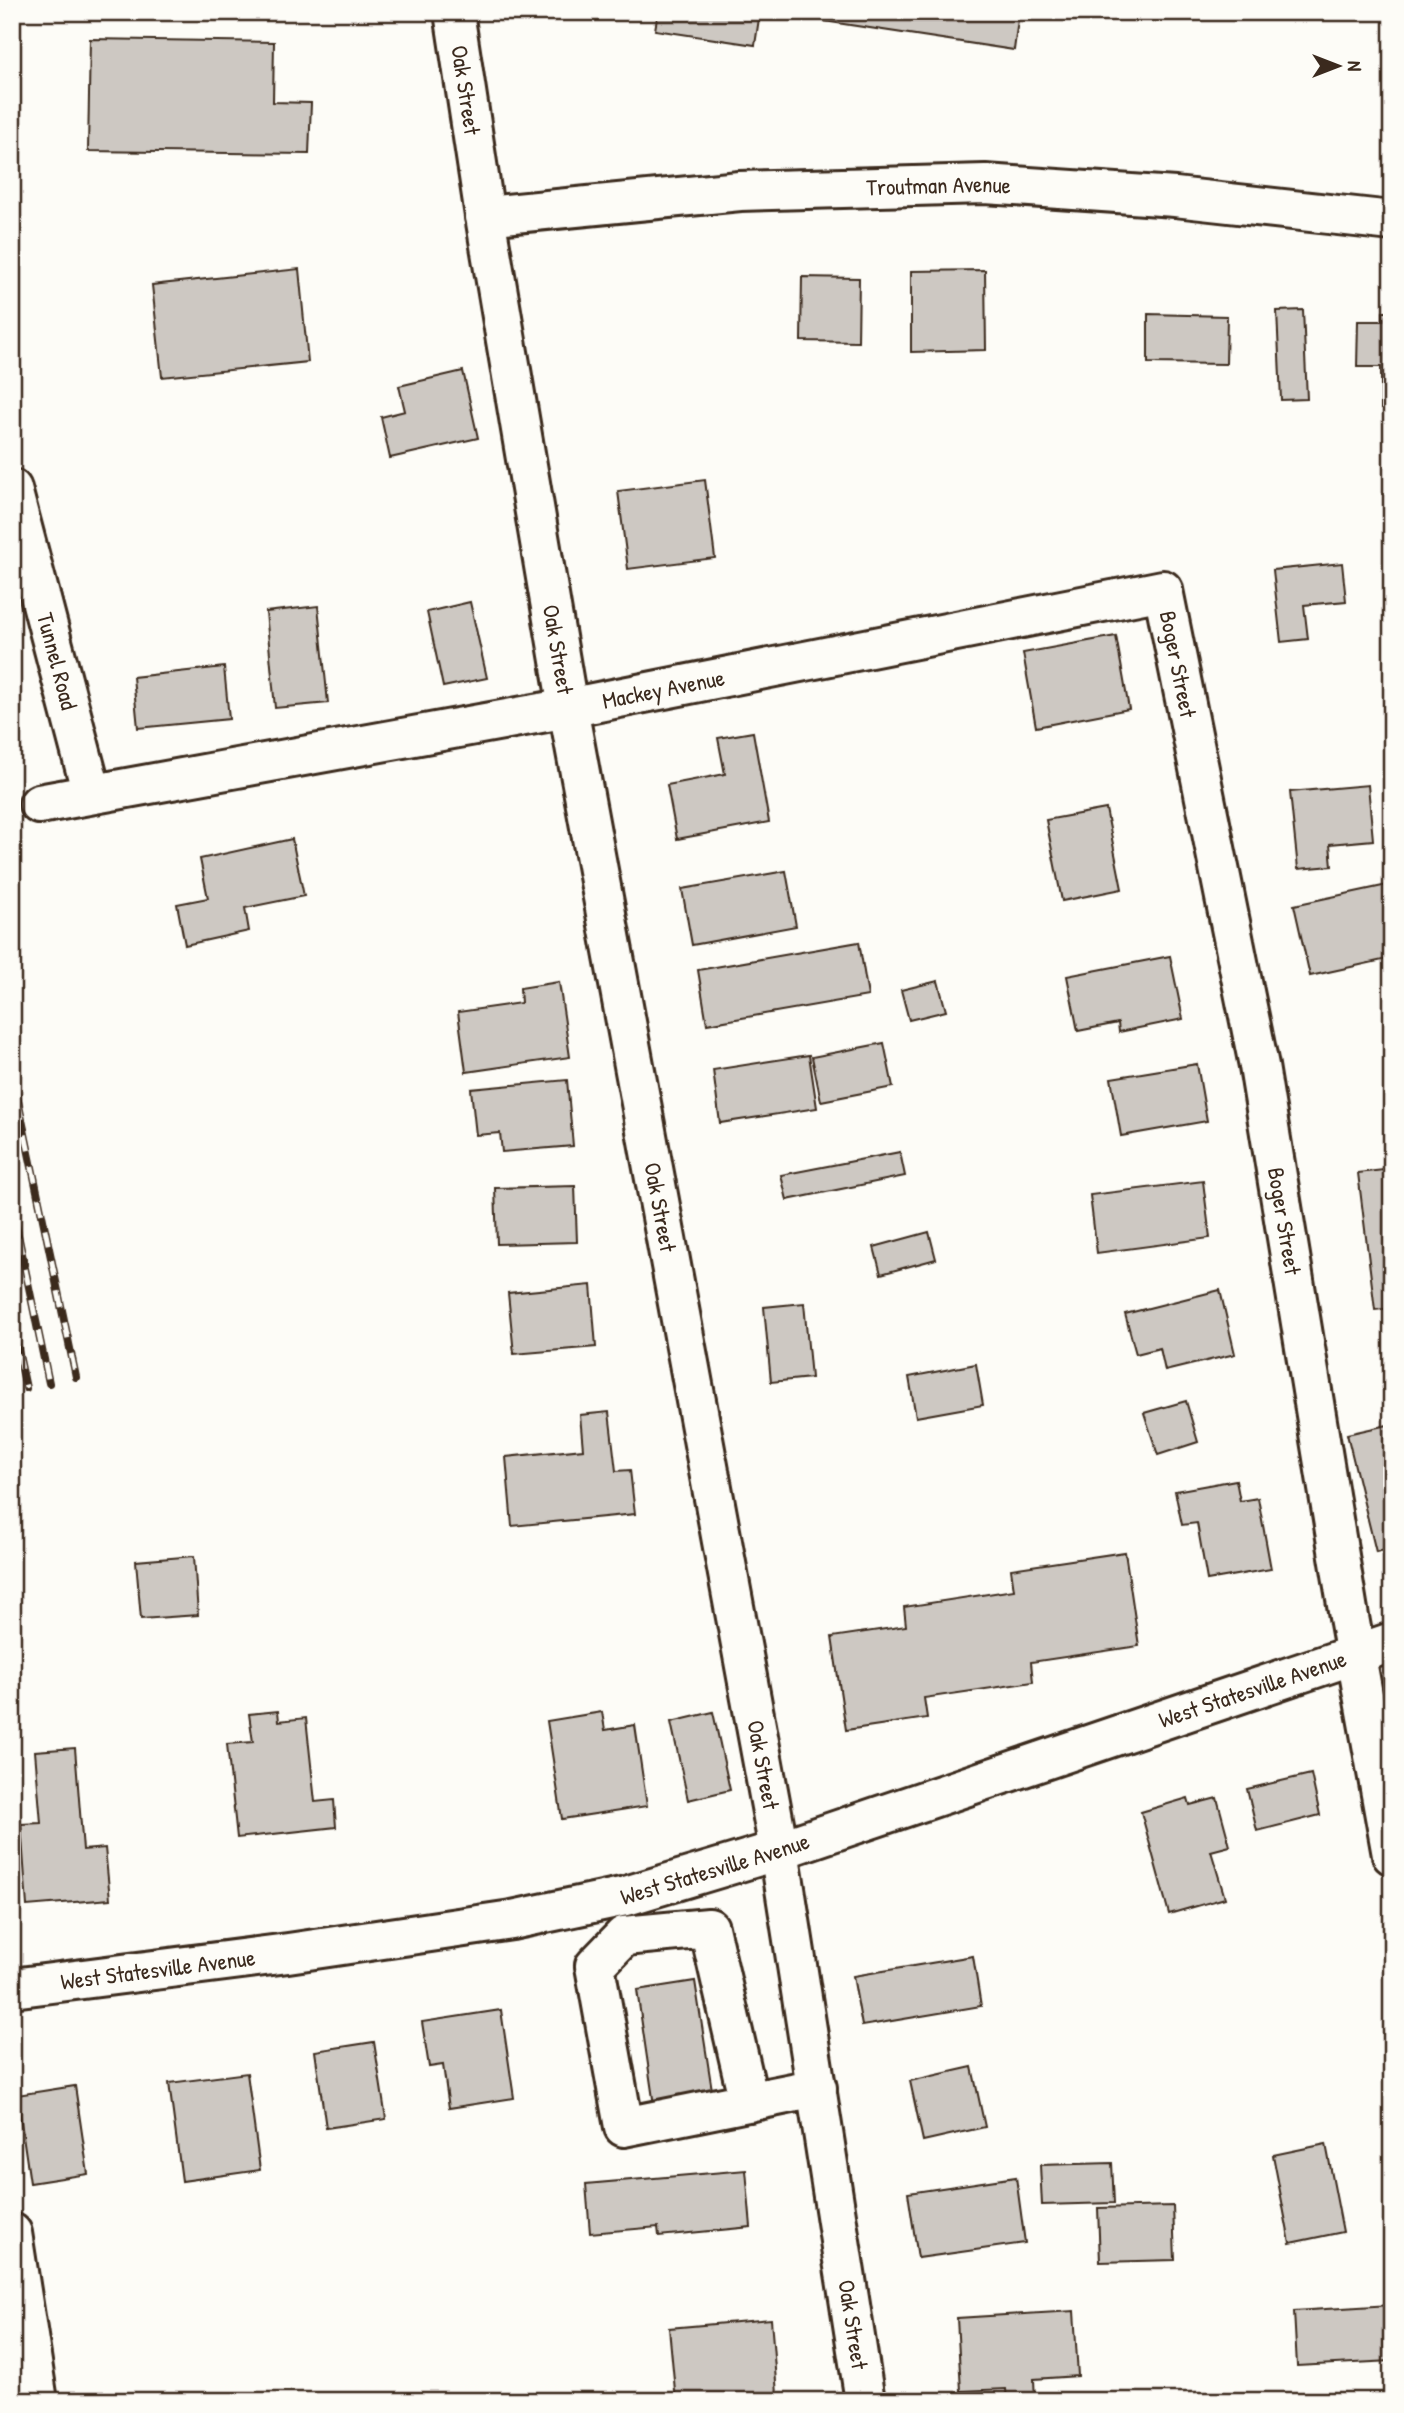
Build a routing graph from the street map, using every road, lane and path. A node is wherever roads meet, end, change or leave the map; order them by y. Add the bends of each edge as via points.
1 (454, 12) edge
2 (485, 216) junction
3 (1392, 221) edge
4 (12, 489) edge
5 (1163, 590) joint
6 (568, 708) junction
7 (92, 794) junction
8 (39, 804) dead end
9 (1392, 1642) edge
10 (1356, 1654) junction
11 (779, 1850) junction
12 (1392, 1855) edge
13 (618, 1897) junction
14 (624, 1936) junction
15 (12, 1988) edge
16 (817, 2088) junction
17 (748, 2102) junction
18 (13, 2239) edge
19 (38, 2401) edge
20 (865, 2401) edge

1 - 2 street, Oak Street
2 - 3 street, Troutman Avenue via 740,191 985,184 1175,197
2 - 6 street, Oak Street
4 - 7 street, Tunnel Road
5 - 6 street, Mackey Avenue
5 - 10 street, Boger Street via 1259,1066
6 - 7 street, Mackey Avenue
6 - 11 street, Oak Street
7 - 8 street, Mackey Avenue
9 - 10 street, West Statesville Avenue
10 - 11 street, West Statesville Avenue
10 - 12 street, Boger Street
11 - 13 street, West Statesville Avenue
11 - 16 street, Oak Street
13 - 14 street
13 - 15 street, West Statesville Avenue via 512,1920
14 - 17 street via 709,1928
14 - 17 street via 595,1966 624,2127
16 - 17 street
16 - 20 street, Oak Street
18 - 19 street

